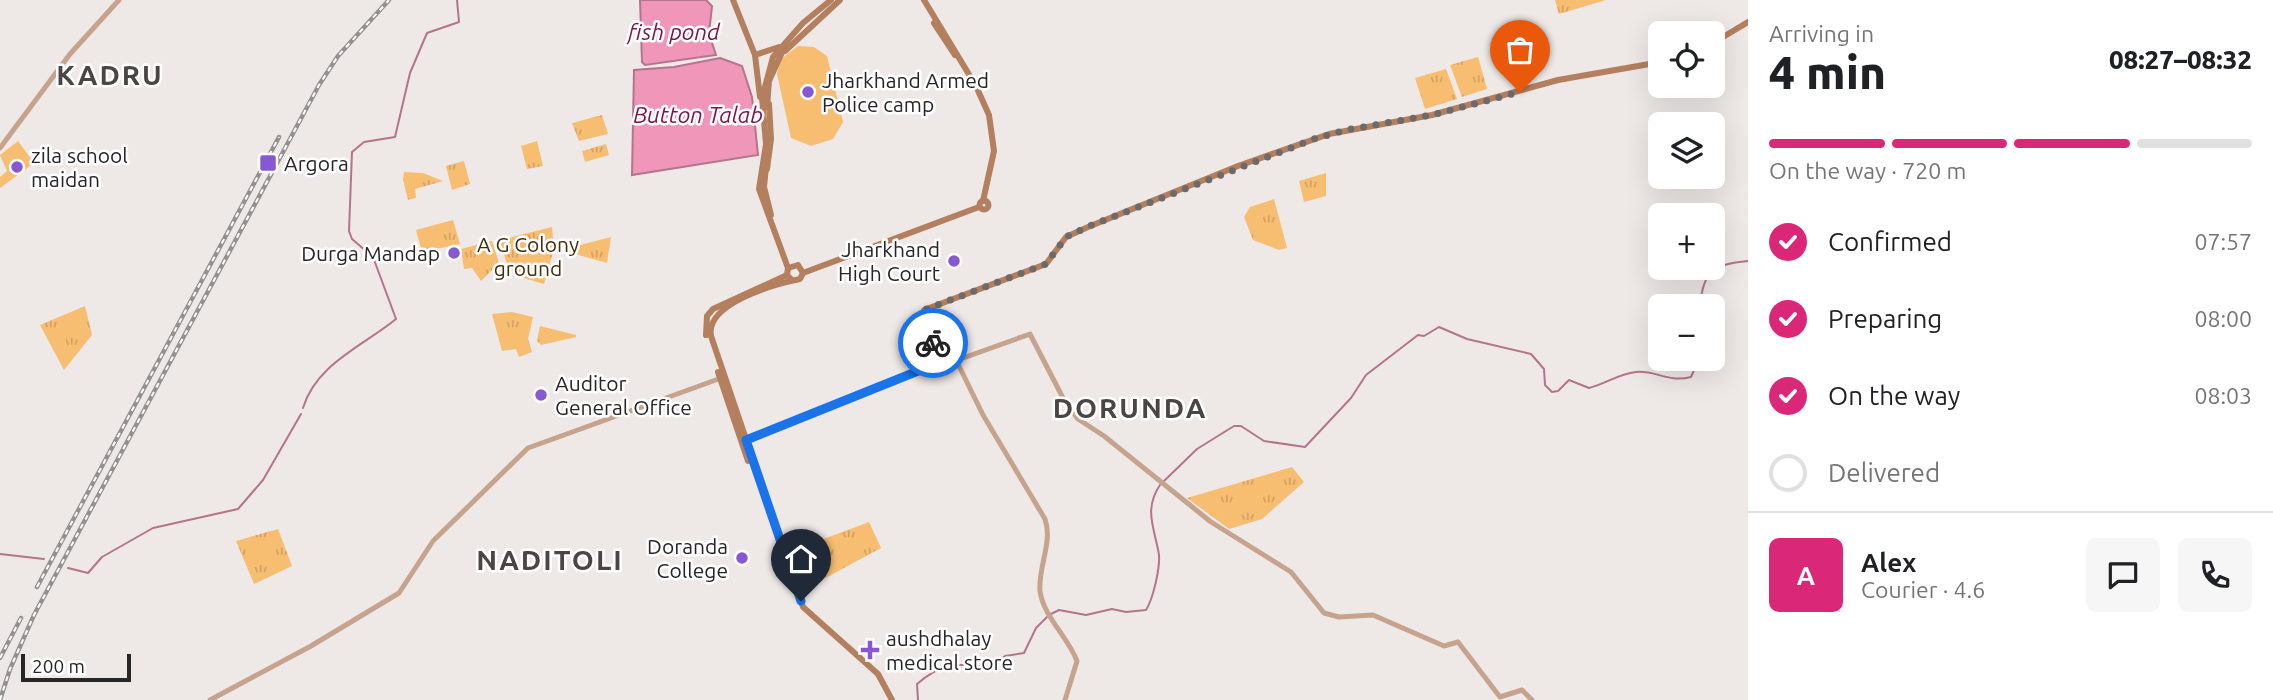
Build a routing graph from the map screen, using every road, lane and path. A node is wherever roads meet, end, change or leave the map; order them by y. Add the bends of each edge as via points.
1 (119, 0) edge
2 (733, 0) edge
3 (835, 0) edge
4 (922, 0) edge
5 (1748, 22) edge
6 (1725, 36) edge
7 (780, 46) junction
8 (755, 55) junction
9 (1648, 64) edge
10 (764, 113) junction
11 (0, 148) edge
12 (767, 208) junction
13 (790, 272) junction
14 (803, 273) junction
15 (939, 362) junction
16 (953, 362) junction
17 (721, 377) junction
18 (746, 440) junction
19 (210, 700) edge
20 (889, 700) edge
21 (1065, 700) edge
22 (1532, 700) edge

1 - 11 street via 70,54
2 - 8 main road
3 - 7 main road
3 - 12 main road via 786,50 771,81
4 - 14 main road via 985,102 994,151 981,204
5 - 6 main road
7 - 8 main road
7 - 10 main road via 768,70
8 - 10 main road
9 - 15 main road via 1558,80 1432,115 1329,134 1087,227 1066,237 1046,264 924,310
10 - 12 main road via 766,144 759,188
12 - 13 main road
13 - 14 main road via 801,267
13 - 14 main road via 800,279
13 - 17 main road via 714,316 709,329
13 - 17 main road via 719,304 707,316 705,331
15 - 16 street
15 - 18 main road
16 - 21 street via 960,366 1045,519 1048,533 1040,590 1077,660
16 - 22 street via 1030,334 1072,412 1211,522 1296,576 1327,615 1373,615 1444,646 1458,642 1496,694 1500,697 1522,690
17 - 18 main road
17 - 19 street via 523,451 433,541 399,593
17 - 20 main road via 799,606 876,677
18 - 20 main road via 803,607 878,674

